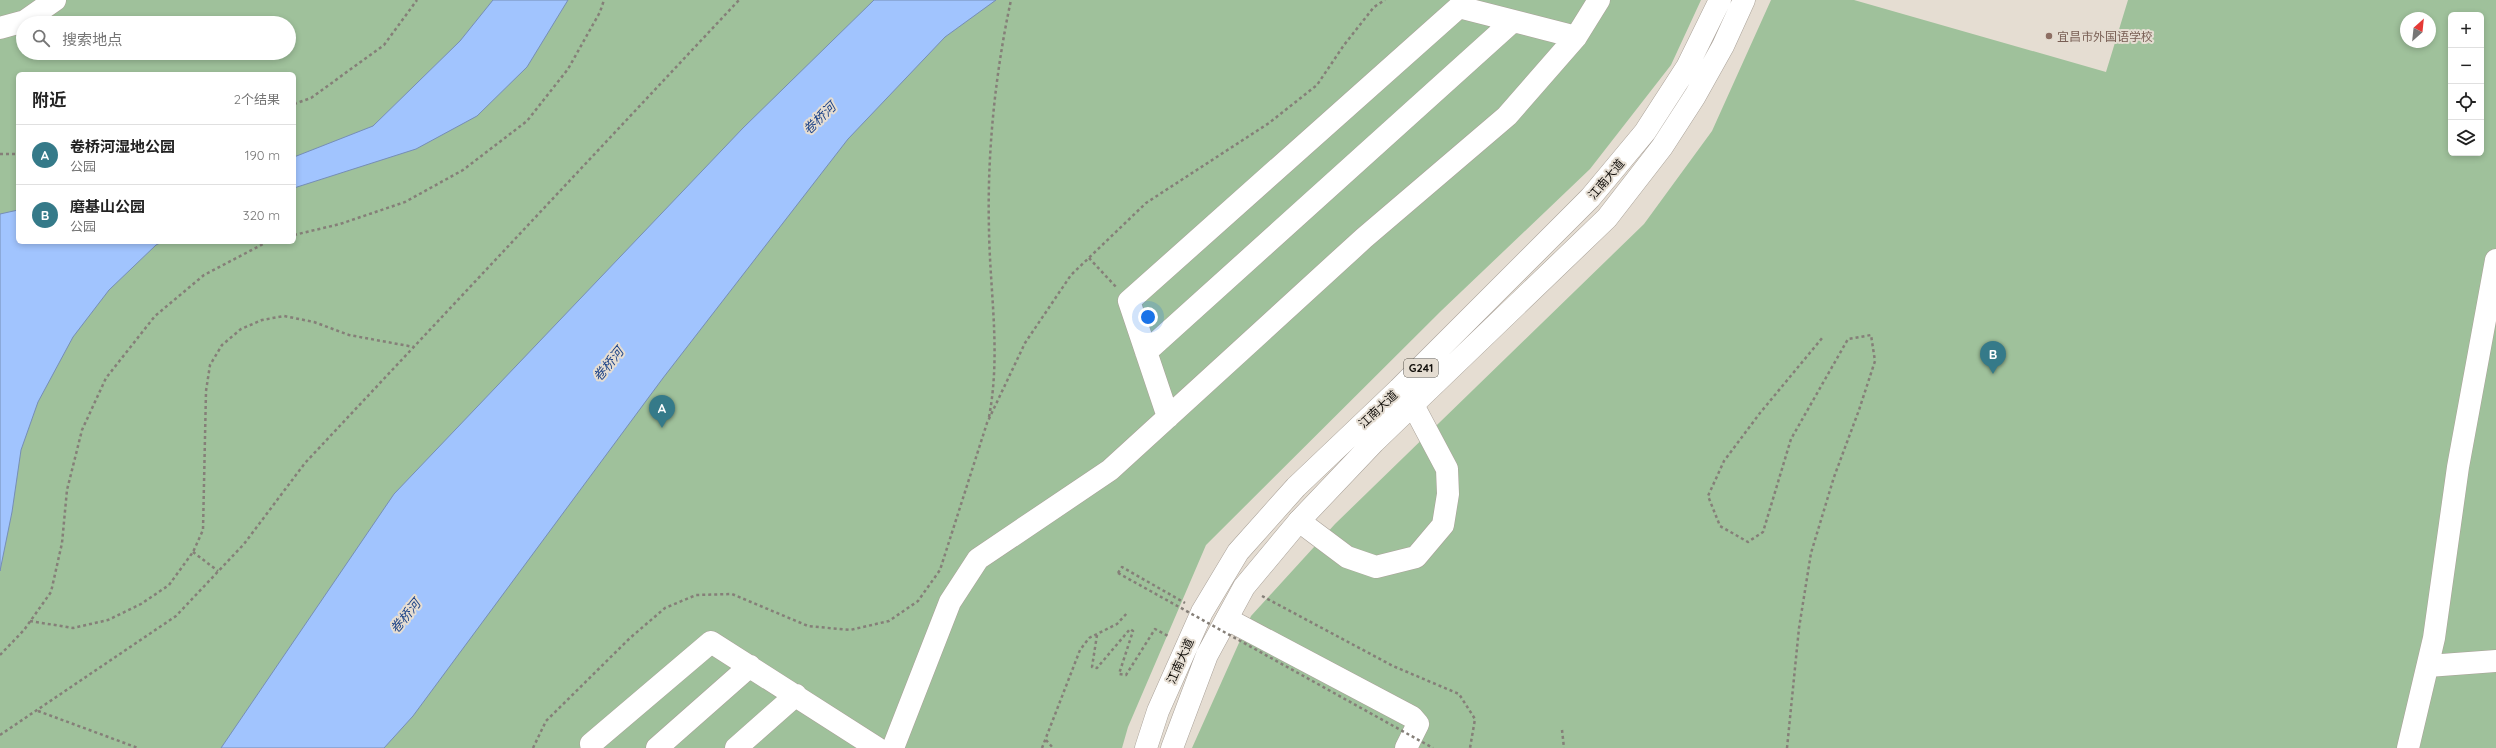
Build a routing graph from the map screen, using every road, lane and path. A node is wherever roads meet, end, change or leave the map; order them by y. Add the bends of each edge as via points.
1 (55, 0) edge
2 (417, 0) edge
3 (604, 0) edge
4 (738, 0) edge
5 (1011, 0) edge
6 (1385, 0) edge
7 (1599, 0) edge
8 (1720, 0) edge
9 (1744, 0) edge
10 (31, 16) edge
11 (1513, 21) junction
12 (16, 23) edge
13 (0, 28) edge
14 (1576, 37) junction
15 (296, 103) edge
16 (0, 154) edge
17 (16, 154) edge
18 (296, 235) edge
19 (263, 244) edge
20 (1089, 258) junction
21 (2496, 260) edge
22 (1129, 301) junction
23 (1823, 337) dead end
24 (414, 347) junction
25 (1146, 352) junction
26 (1413, 405) junction
27 (1168, 416) junction
28 (988, 423) junction
29 (1299, 521) junction
30 (193, 552) junction
31 (218, 571) junction
32 (1244, 587) junction
33 (1128, 612) dead end
34 (1202, 612) junction
35 (1227, 619) junction
36 (30, 621) junction
37 (1097, 634) junction
38 (1187, 646) junction
39 (0, 655) edge
40 (2496, 662) edge
41 (750, 666) junction
42 (2428, 666) junction
43 (796, 695) junction
44 (37, 711) junction
45 (1562, 730) dead end
46 (0, 735) edge
47 (1046, 740) junction
48 (138, 748) edge
49 (534, 748) edge
50 (592, 748) edge
51 (657, 748) edge
52 (736, 748) edge
53 (877, 748) edge
54 (893, 748) edge
55 (1042, 748) edge
56 (1053, 748) edge
57 (1146, 748) edge
58 (1172, 748) edge
59 (1406, 748) edge
60 (1433, 748) edge
61 (1470, 748) edge
62 (1564, 748) edge
63 (1787, 748) edge
64 (2408, 748) edge

1 - 10 main road
2 - 15 path via 384,45 311,98
3 - 18 path via 600,12 568,69 527,121 463,170 405,202 340,224
4 - 24 path
5 - 28 path via 997,90 990,163 989,230 996,348 994,389
6 - 20 path via 1374,8 1344,45 1317,85 1269,123 1146,203
7 - 14 main road
8 - 34 main road, 江南大道 / G241 via 1687,67 1645,132 1590,198 1400,389 1296,487 1238,552
9 - 26 main road, 江南大道 / G241 via 1696,96 1662,147 1607,218
11 - 14 main road
11 - 22 main road via 1459,7
11 - 25 main road
12 - 13 main road
14 - 27 main road via 1507,116 1364,238
16 - 17 path
19 - 36 path via 204,275 155,316 106,378 80,438 67,490 62,543 51,592
20 - 22 path
20 - 28 path via 1071,275 1025,343
21 - 42 main road via 2458,467
22 - 25 main road
23 - 63 path via 1724,461 1708,496 1720,526 1748,542 1763,532 1791,439 1848,339 1871,335 1874,361 1834,476 1811,553 1799,628
24 - 30 path via 349,335 314,322 284,316 262,320 241,329 222,345 210,365 206,391 203,530
24 - 31 path via 305,463 244,544
25 - 27 main road
26 - 29 main road, 江南大道 / G241
26 - 29 main road via 1447,469 1448,494 1443,525 1416,557 1376,567 1347,557
27 - 54 main road via 1110,470 978,559 950,602
28 - 49 path via 940,570 918,601 889,621 850,630 808,626 732,594 696,595 665,608 630,638 546,721
29 - 32 main road, 江南大道 / G241
30 - 31 path
30 - 36 path via 169,585 141,604 108,620 73,628
31 - 44 path via 176,616
32 - 35 main road, 江南大道 / G241
32 - 61 path via 1393,666 1458,694 1475,719
33 - 37 path via 1117,624
34 - 38 main road, 江南大道 / G241
34 - 60 path, bridge via 1122,567 1118,573
35 - 58 main road, 江南大道 / G241 via 1207,655
35 - 59 main road via 1412,717 1418,724
36 - 39 path
37 - 38 path via 1092,667 1097,668 1130,629 1133,630 1119,674 1126,675 1155,629
37 - 47 path via 1089,638 1080,650
38 - 57 main road, 江南大道 / G241 via 1158,711
40 - 42 main road
41 - 43 main road
41 - 50 main road via 711,642 591,744
41 - 51 main road
42 - 64 main road
43 - 52 main road
43 - 53 main road
44 - 46 path
44 - 48 path
45 - 62 path
47 - 55 path
47 - 56 path

